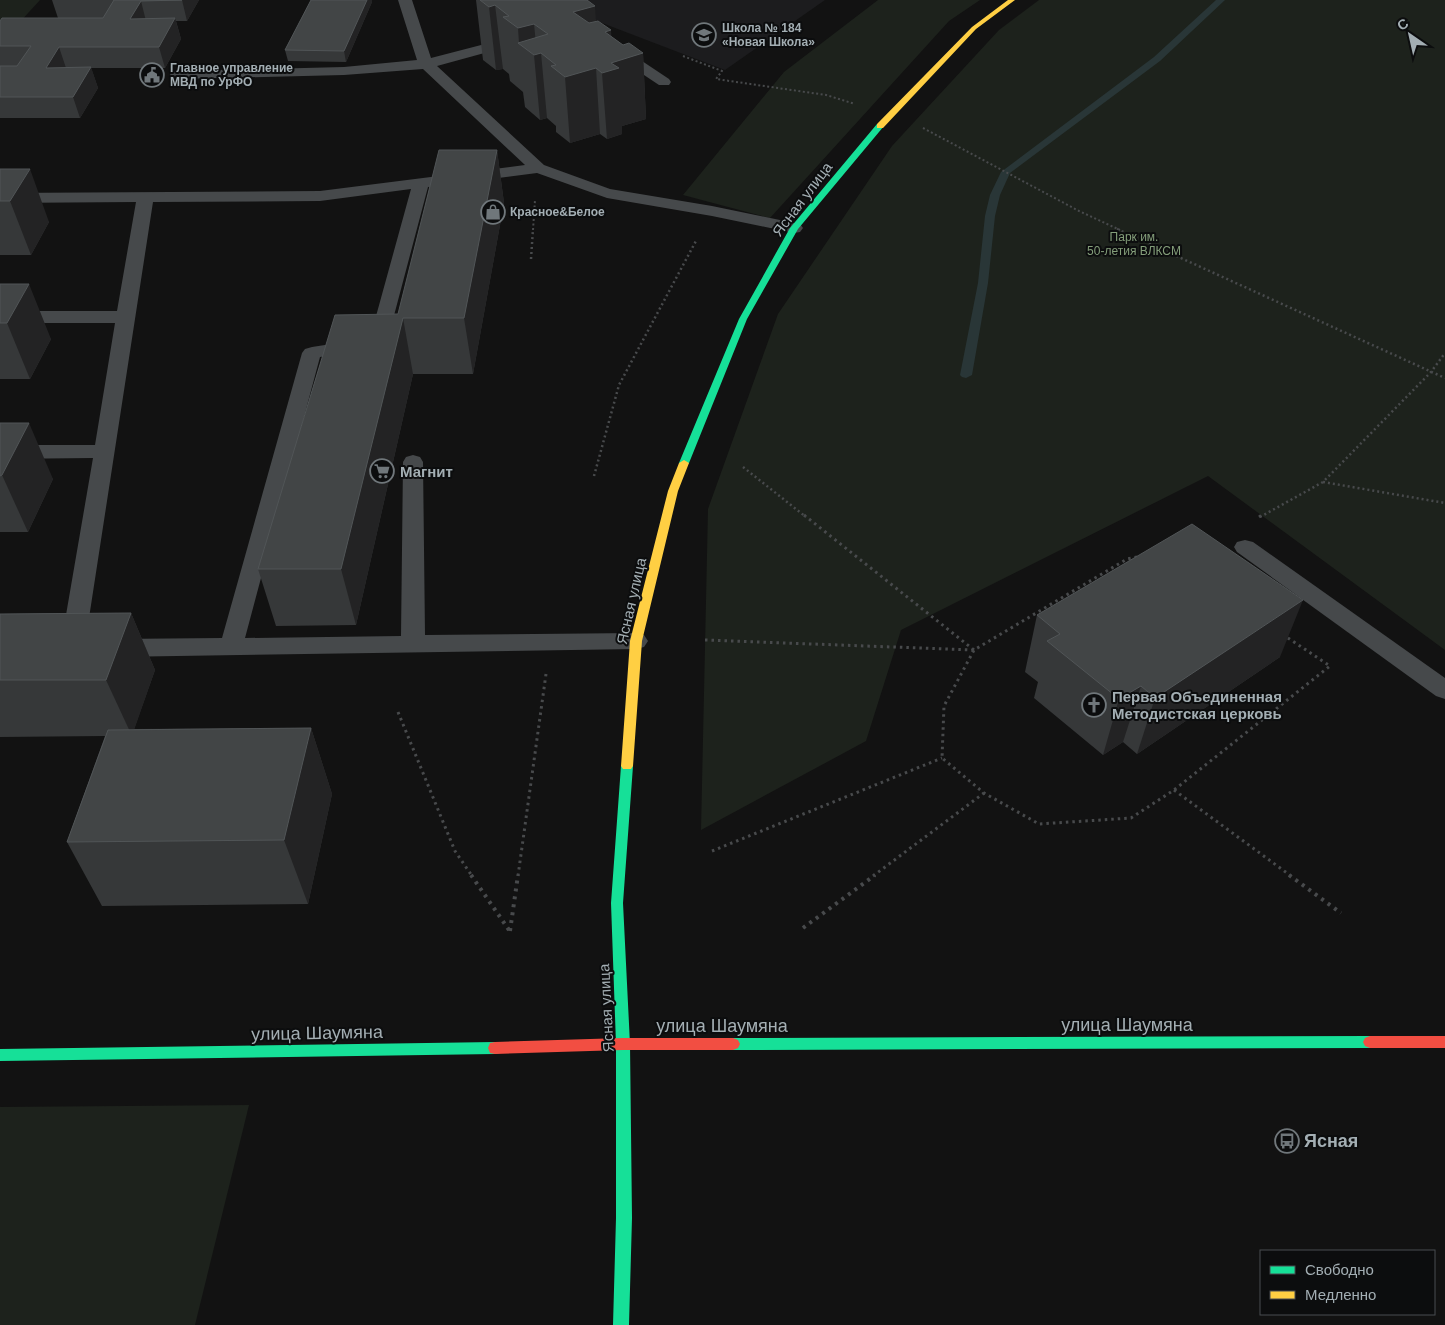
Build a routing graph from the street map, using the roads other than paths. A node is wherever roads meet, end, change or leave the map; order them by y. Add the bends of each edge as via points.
1 (404, 0) edge
2 (1012, 0) edge
3 (530, 36) edge
4 (608, 44) edge
5 (426, 64) junction
6 (177, 75) dead end
7 (664, 82) dead end
8 (538, 168) junction
9 (421, 183) junction
10 (145, 197) junction
11 (0, 198) edge
12 (794, 228) junction
13 (0, 317) edge
14 (126, 317) junction
15 (104, 451) junction
16 (0, 452) edge
17 (412, 462) dead end
18 (1245, 547) dead end
19 (636, 640) junction
20 (413, 644) junction
21 (231, 647) junction
22 (1445, 690) edge
23 (1445, 1042) edge
24 (623, 1044) junction
25 (0, 1055) edge
26 (621, 1325) edge

1 - 5 lane
2 - 12 street, Ясная улица via 974,28 889,115
3 - 5 lane
4 - 7 lane
5 - 6 lane via 344,71
5 - 8 lane
8 - 9 lane
8 - 12 lane via 607,193
9 - 10 lane via 320,196
9 - 21 lane via 378,342 312,353
10 - 11 lane
10 - 14 lane
12 - 19 street, Ясная улица via 743,319 673,491
13 - 14 lane
14 - 15 lane
15 - 16 lane
15 - 21 lane via 73,648
17 - 20 lane
18 - 22 lane
19 - 20 lane
19 - 24 street, Ясная улица via 617,903
20 - 21 lane
23 - 24 street, улица Шаумяна
24 - 25 street, улица Шаумяна
24 - 26 street, Ясная улица

